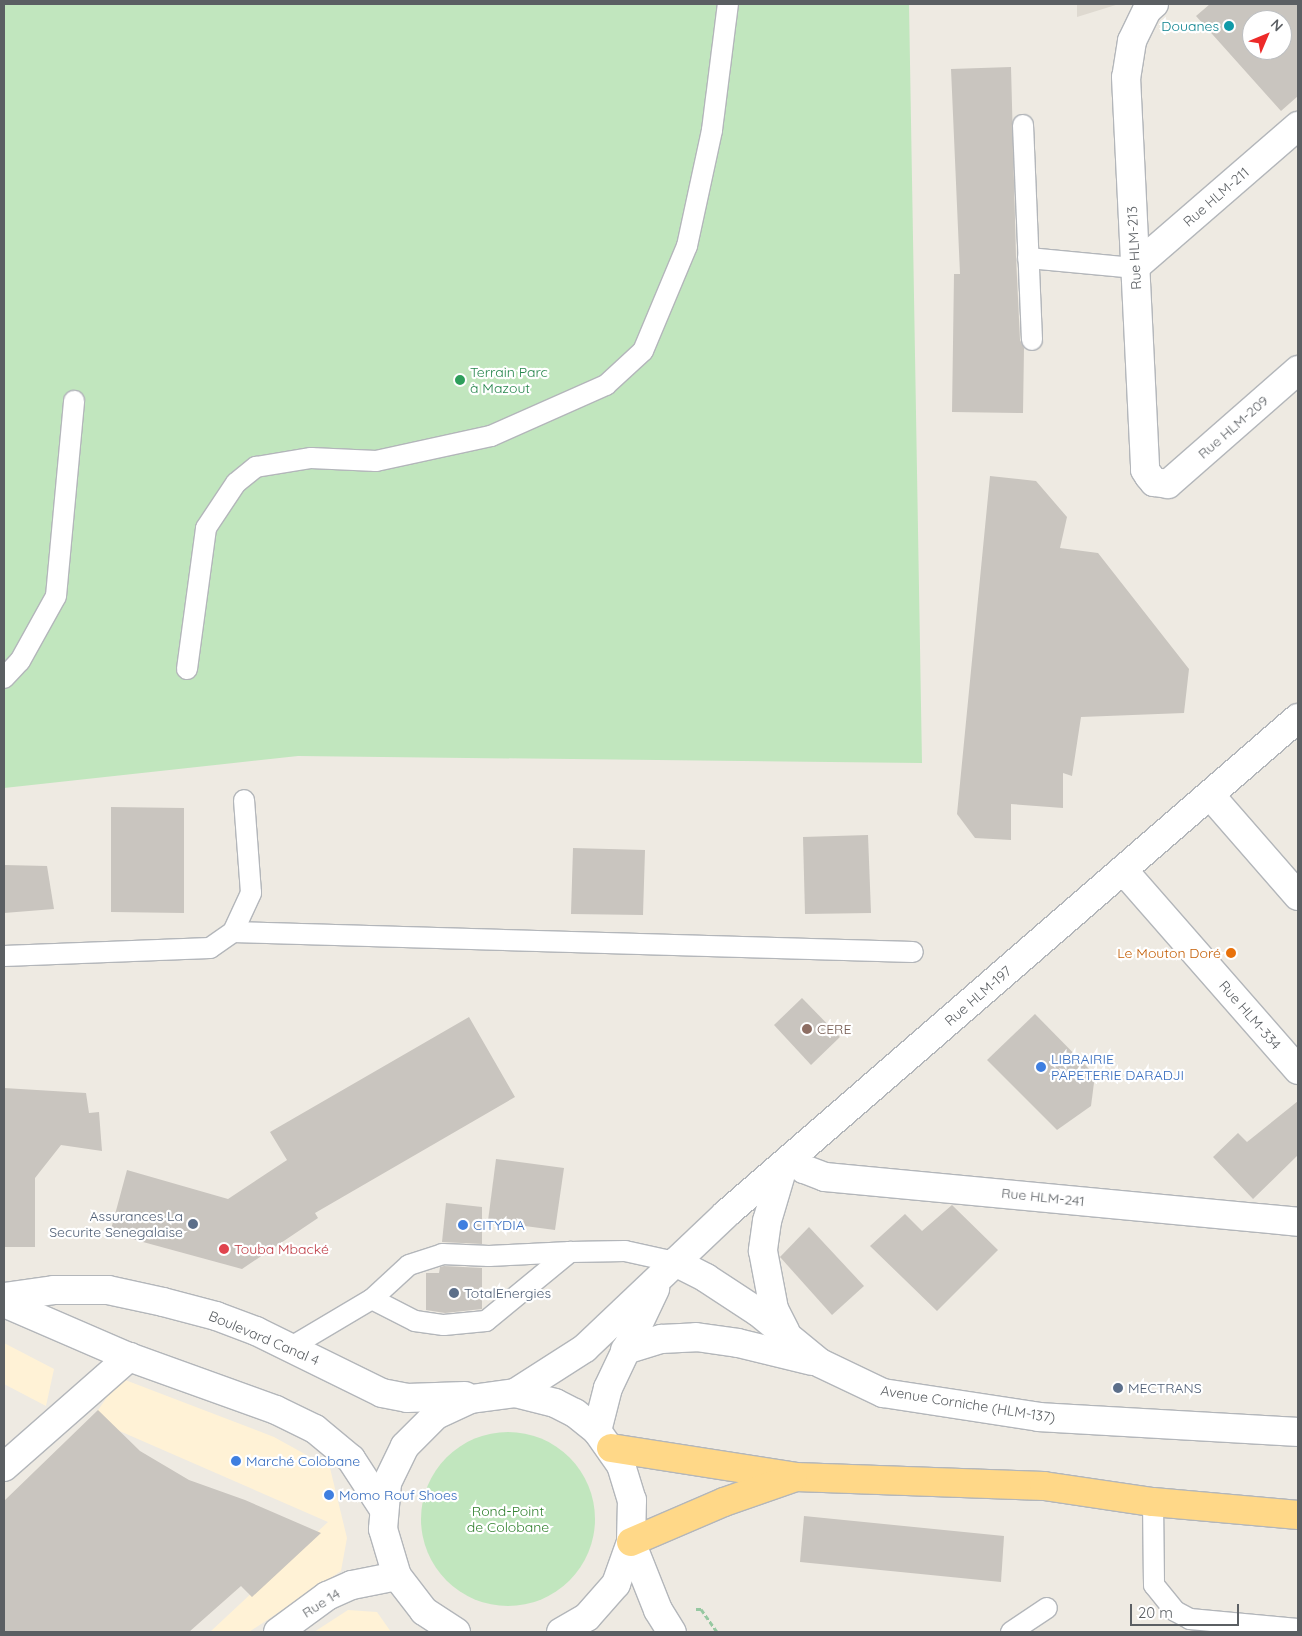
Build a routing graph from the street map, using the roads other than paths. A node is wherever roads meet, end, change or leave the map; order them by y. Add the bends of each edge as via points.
1 (728, 4) edge
2 (1154, 4) edge
3 (1023, 125) dead end
4 (1298, 126) edge
5 (1028, 258) junction
6 (1134, 268) junction
7 (1032, 340) dead end
8 (1298, 370) edge
9 (74, 401) dead end
10 (1168, 484) joint
11 (187, 670) dead end
12 (4, 678) edge
13 (1298, 718) edge
14 (1210, 795) junction
15 (244, 800) dead end
16 (1123, 870) junction
17 (1298, 896) edge
18 (233, 932) junction
19 (913, 952) dead end
20 (4, 956) edge
21 (1293, 1054) edge
22 (788, 1163) junction
23 (1298, 1222) edge
24 (570, 1252) junction
25 (667, 1269) junction
26 (4, 1297) edge
27 (372, 1299) junction
28 (4, 1303) edge
29 (788, 1336) junction
30 (291, 1347) junction
31 (625, 1350) junction
32 (129, 1357) junction
33 (820, 1363) junction
34 (502, 1394) junction
35 (1298, 1432) edge
36 (604, 1439) junction
37 (4, 1467) edge
38 (796, 1477) junction
39 (1153, 1502) junction
40 (383, 1508) junction
41 (1298, 1515) edge
42 (632, 1542) junction
43 (397, 1576) junction
44 (1047, 1608) dead end
45 (426, 1622) edge
46 (1298, 1629) edge
47 (278, 1632) edge
48 (456, 1632) edge
49 (561, 1632) edge
50 (672, 1632) edge
51 (1011, 1632) edge

1 - 11 lane via 712,130 688,246 643,351 606,385 491,436 376,461 311,458 256,467 236,483 206,528
2 - 6 street, Rue HLM-213 via 1147,10 1132,41 1126,77
3 - 5 lane
4 - 6 street, Rue HLM-211
5 - 6 lane
5 - 7 lane
6 - 10 street, Rue HLM-213 via 1145,470 1154,482
8 - 10 street, Rue HLM-209
9 - 12 lane via 56,596 20,661
13 - 14 street, Rue HLM-197
14 - 16 street, Rue HLM-197
14 - 17 street
15 - 18 lane via 252,892
16 - 21 street, Rue HLM-334
16 - 22 street, Rue HLM-197
18 - 19 lane
18 - 20 lane via 210,948
22 - 23 street, Rue HLM-241 via 825,1177
22 - 25 street, Rue HLM-197
22 - 29 street via 767,1221 764,1251 774,1310
24 - 25 lane via 624,1251
24 - 27 lane via 489,1256 442,1254 409,1265
24 - 27 lane via 486,1321 444,1325 415,1321
25 - 29 street, Avenue Corniche (HLM-137) via 736,1297
25 - 31 street
25 - 34 street, Rue HLM-197 via 585,1348
26 - 30 street, Boulevard Canal 4 via 54,1290 108,1290 216,1316
27 - 30 lane
28 - 32 street
29 - 33 street, Avenue Corniche (HLM-137)
30 - 34 street, Boulevard Canal 4 via 382,1394 430,1399
31 - 33 street via 661,1340 696,1337 738,1343
31 - 36 street via 608,1388
32 - 37 street
32 - 40 street via 276,1410 314,1429 351,1459
33 - 35 street, Avenue Corniche (HLM-137) via 883,1392 1021,1414
34 - 36 street via 555,1403 576,1413
34 - 40 street via 453,1406 418,1431 394,1466
36 - 38 highway
36 - 42 street via 630,1493
38 - 39 highway via 1044,1486
38 - 42 highway via 724,1502
39 - 41 highway
39 - 46 lane via 1154,1585 1175,1611 1190,1619
40 - 43 street via 386,1550
42 - 49 street via 624,1566 604,1600 587,1617
42 - 50 street via 658,1610
43 - 45 street
43 - 47 street, Rue 14 via 352,1585 327,1596
44 - 51 lane
45 - 48 street

